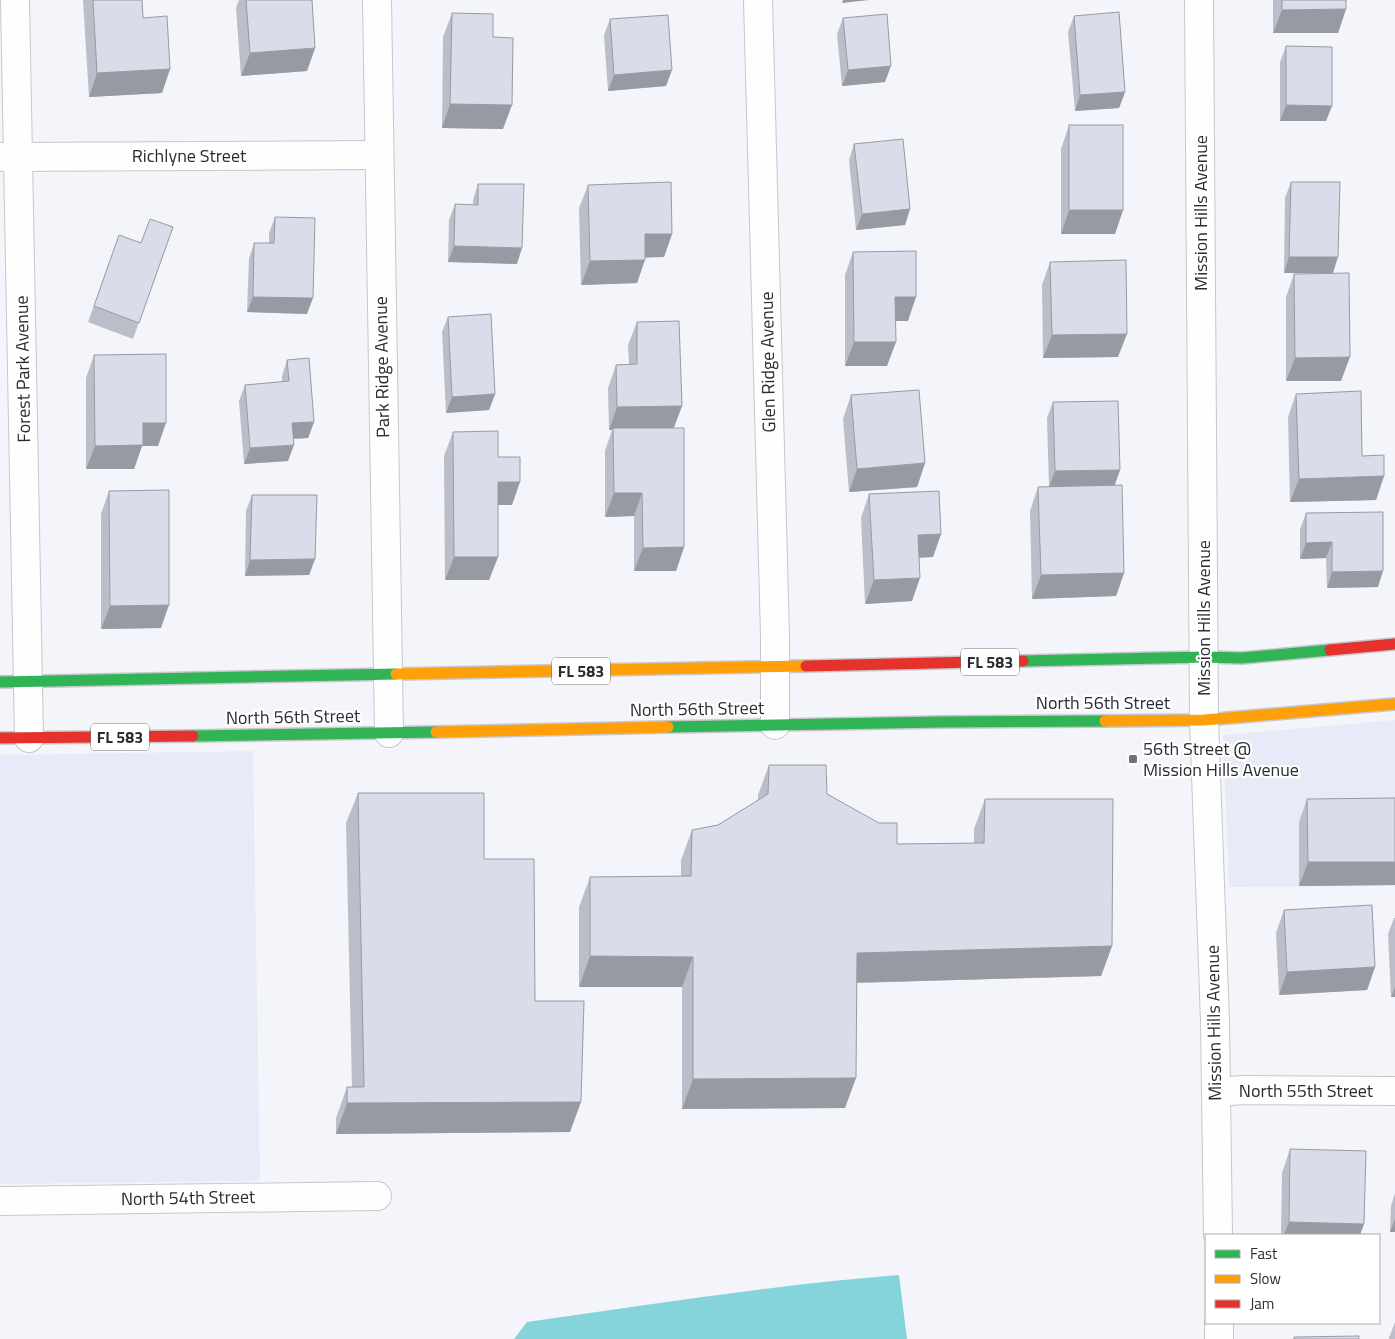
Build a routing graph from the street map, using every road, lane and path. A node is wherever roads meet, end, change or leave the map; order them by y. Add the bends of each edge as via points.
1 (15, 0) edge
2 (377, 0) edge
3 (758, 0) edge
4 (1200, 0) edge
5 (379, 155) junction
6 (9, 157) edge
7 (1395, 644) edge
8 (1204, 657) junction
9 (775, 667) junction
10 (387, 674) junction
11 (29, 681) junction
12 (0, 682) edge
13 (1395, 704) edge
14 (1204, 720) junction
15 (775, 725) junction
16 (389, 733) junction
17 (0, 738) edge
18 (28, 738) junction
19 (1395, 1091) edge
20 (1216, 1092) junction
21 (377, 1196) dead end
22 (0, 1201) edge
23 (1218, 1234) edge
24 (1219, 1324) edge
25 (1219, 1339) edge

1 - 6 street, Forest Park Avenue
2 - 5 street, Park Ridge Avenue
3 - 9 street, Glen Ridge Avenue
4 - 8 street, Mission Hills Avenue
5 - 6 street, Richlyne Street
5 - 10 street, Park Ridge Avenue
6 - 11 street, Forest Park Avenue
7 - 8 main road, FL 583 via 1242,658
8 - 9 main road, FL 583
8 - 14 street, Mission Hills Avenue
9 - 10 main road, FL 583
9 - 15 street, Glen Ridge Avenue
10 - 11 main road, FL 583
10 - 16 street, Park Ridge Avenue
11 - 12 main road, FL 583
11 - 18 street, Forest Park Avenue
13 - 14 main road, North 56th Street / FL 583
14 - 15 main road, North 56th Street / FL 583
14 - 20 street, Mission Hills Avenue
15 - 16 main road, North 56th Street / FL 583
16 - 18 main road, North 56th Street / FL 583
17 - 18 main road, North 56th Street / FL 583
19 - 20 street, North 55th Street
20 - 23 street, Mission Hills Avenue
21 - 22 street, North 54th Street
24 - 25 street

